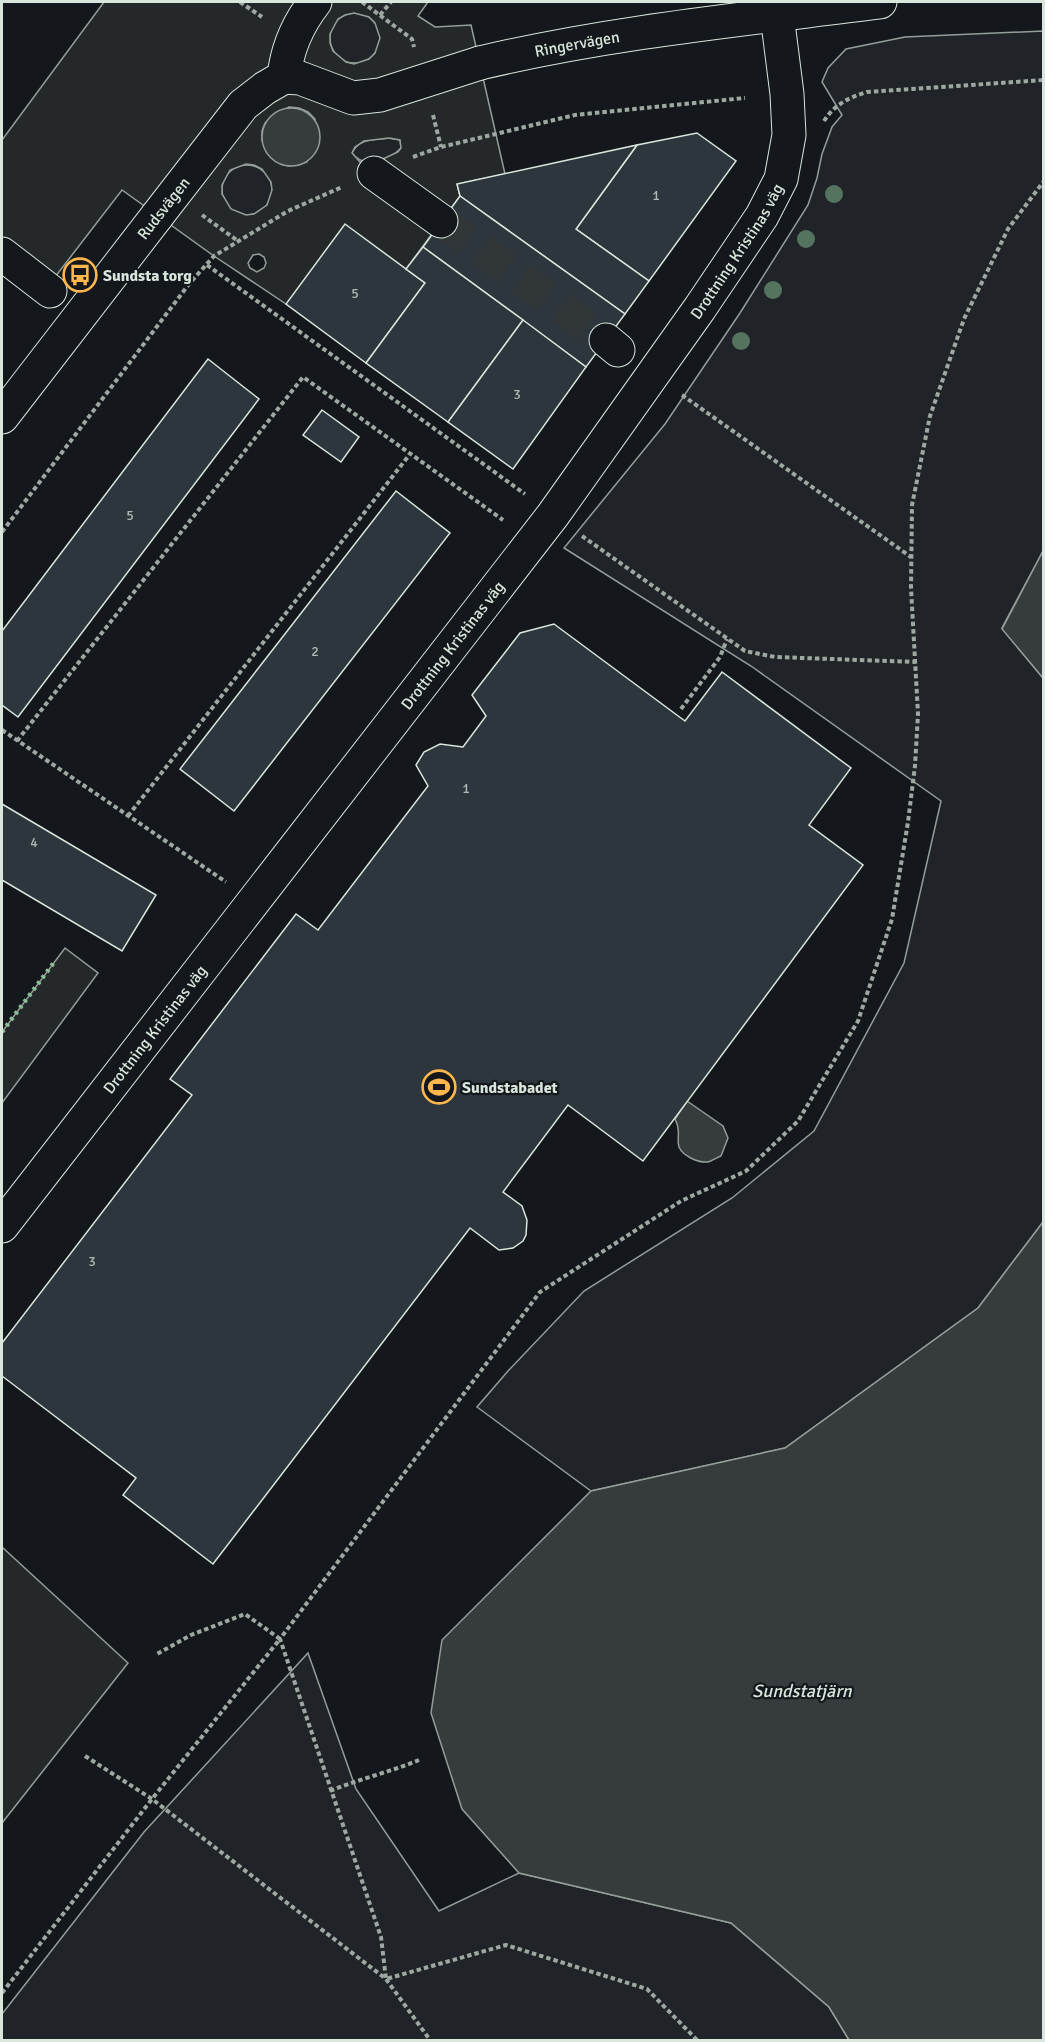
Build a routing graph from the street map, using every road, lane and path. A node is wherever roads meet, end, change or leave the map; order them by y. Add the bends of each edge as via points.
1 (240, 2) edge
2 (391, 2) edge
3 (880, 2) edge
4 (306, 5) edge
5 (380, 15) dead end
6 (777, 15) junction
7 (262, 17) dead end
8 (284, 77) junction
9 (745, 98) dead end
10 (374, 173) junction
11 (1044, 181) edge
12 (441, 221) tunnel mouth
13 (2, 254) edge
14 (207, 264) junction
15 (50, 291) dead end
16 (676, 391) dead end
17 (2, 417) edge
18 (410, 454) junction
19 (516, 488) dead end
20 (2, 532) edge
21 (578, 533) dead end
22 (533, 542) junction
23 (911, 557) junction
24 (727, 639) junction
25 (916, 662) junction
26 (681, 709) dead end
27 (2, 730) edge
28 (17, 741) junction
29 (128, 816) junction
30 (254, 901) junction
31 (2, 1226) edge
32 (280, 1639) junction
33 (157, 1654) dead end
34 (85, 1756) dead end
35 (419, 1760) dead end
36 (330, 1791) junction
37 (152, 1799) junction
38 (386, 1979) junction
39 (2, 1993) edge
40 (430, 2040) edge
41 (697, 2040) edge

1 - 7 path
2 - 5 path
3 - 6 street, Ringervägen
4 - 8 street via 286,57
6 - 8 street, Ringervägen via 702,23 527,52 380,95 353,98 300,78
6 - 22 street, Drottning Kristinas väg via 789,135 773,196 700,308
8 - 17 street, Rudsvägen via 243,105
9 - 10 path via 575,115 441,147
10 - 12 street
10 - 14 path via 288,211
11 - 23 path via 1008,229 956,340 930,416 912,505
13 - 15 street
14 - 19 path
14 - 20 path
16 - 23 path
18 - 22 path
18 - 28 path via 303,376
18 - 29 path
21 - 24 path
22 - 30 street, Drottning Kristinas väg
23 - 25 path
24 - 25 path via 745,651 775,657
24 - 26 path via 720,657
25 - 32 path via 915,766 892,919 858,1021 798,1121 746,1171 681,1201 540,1292
27 - 28 path
28 - 29 path
29 - 30 path
30 - 31 street, Drottning Kristinas väg
32 - 33 path via 245,1614 191,1635
32 - 36 path
32 - 37 path
34 - 37 path
35 - 36 path
36 - 38 path via 381,1937
37 - 38 path
37 - 39 path
38 - 40 path
38 - 41 path via 506,1945 646,1989

